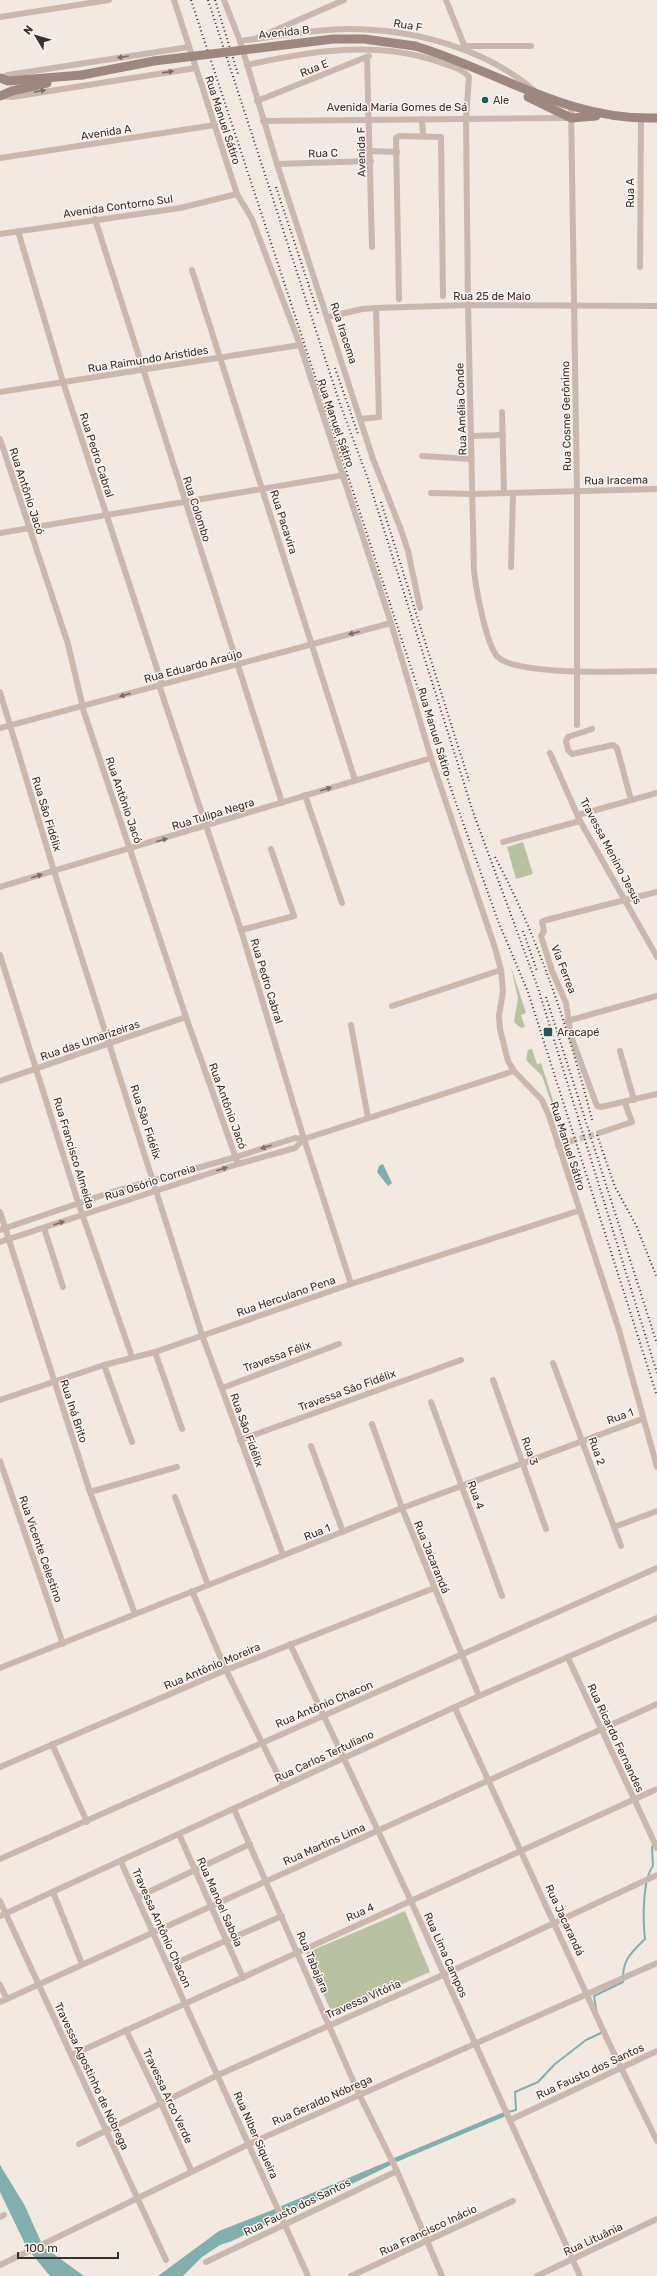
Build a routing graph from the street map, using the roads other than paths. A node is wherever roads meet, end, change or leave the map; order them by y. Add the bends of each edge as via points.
1 (109, 0) edge
2 (174, 0) edge
3 (224, 0) edge
4 (344, 0) edge
5 (446, 0) edge
6 (0, 17) edge
7 (255, 39) junction
8 (240, 41) junction
9 (531, 46) dead end
10 (189, 47) junction
11 (466, 49) junction
12 (377, 50) junction
13 (368, 57) junction
14 (247, 65) junction
15 (196, 68) junction
16 (71, 76) junction
17 (495, 77) junction
18 (0, 78) edge
19 (1, 96) edge
20 (542, 97) junction
21 (257, 102) junction
22 (571, 107) junction
23 (603, 115) junction
24 (571, 118) junction
25 (657, 118) edge
26 (370, 119) junction
27 (422, 119) junction
28 (466, 119) junction
29 (641, 119) junction
30 (263, 121) junction
31 (215, 125) junction
32 (423, 136) junction
33 (371, 151) junction
34 (396, 152) junction
35 (0, 158) edge
36 (371, 161) junction
37 (277, 164) junction
38 (237, 194) junction
39 (95, 220) junction
40 (18, 231) junction
41 (0, 234) edge
42 (372, 247) dead end
43 (640, 267) dead end
44 (192, 270) dead end
45 (443, 296) dead end
46 (399, 299) dead end
47 (468, 305) junction
48 (574, 305) junction
49 (657, 306) edge
50 (376, 308) junction
51 (328, 317) junction
52 (300, 345) junction
53 (220, 358) junction
54 (143, 370) junction
55 (63, 382) junction
56 (0, 392) edge
57 (502, 412) dead end
58 (360, 419) junction
59 (503, 435) junction
60 (472, 436) junction
61 (0, 439) edge
62 (422, 456) dead end
63 (472, 459) junction
64 (344, 475) junction
65 (657, 489) edge
66 (263, 490) junction
67 (577, 491) junction
68 (431, 493) dead end
69 (504, 493) junction
70 (513, 493) junction
71 (473, 494) junction
72 (185, 503) junction
73 (106, 516) junction
74 (29, 528) junction
75 (0, 533) edge
76 (511, 567) dead end
77 (420, 608) dead end
78 (392, 623) junction
79 (312, 643) junction
80 (236, 665) junction
81 (657, 670) edge
82 (576, 672) junction
83 (160, 685) junction
84 (0, 692) edge
85 (83, 707) junction
86 (577, 725) dead end
87 (10, 726) junction
88 (0, 728) edge
89 (592, 729) dead end
90 (550, 753) dead end
91 (432, 758) junction
92 (355, 780) junction
93 (657, 793) edge
94 (305, 795) junction
95 (631, 800) junction
96 (282, 803) junction
97 (579, 818) junction
98 (206, 827) junction
99 (504, 842) dead end
100 (130, 849) junction
101 (271, 849) dead end
102 (54, 871) junction
103 (0, 888) edge
104 (657, 892) edge
105 (625, 900) junction
106 (342, 903) dead end
107 (241, 930) junction
108 (0, 955) edge
109 (657, 957) edge
110 (501, 970) junction
111 (657, 996) edge
112 (392, 1006) dead end
113 (186, 1017) junction
114 (567, 1021) junction
115 (352, 1025) dead end
116 (110, 1043) junction
117 (620, 1051) dead end
118 (37, 1068) junction
119 (514, 1071) junction
120 (0, 1080) edge
121 (657, 1095) edge
122 (634, 1100) junction
123 (625, 1103) junction
124 (368, 1118) junction
125 (599, 1133) tunnel mouth
126 (304, 1139) junction
127 (571, 1141) tunnel mouth
128 (558, 1146) junction
129 (237, 1161) junction
130 (154, 1180) junction
131 (157, 1191) junction
132 (79, 1205) junction
133 (578, 1211) junction
134 (0, 1212) edge
135 (83, 1215) junction
136 (44, 1228) junction
137 (3, 1229) edge
138 (9, 1240) junction
139 (0, 1242) edge
140 (350, 1284) junction
141 (63, 1287) dead end
142 (202, 1335) junction
143 (339, 1344) dead end
144 (155, 1352) junction
145 (132, 1357) junction
146 (461, 1360) dead end
147 (553, 1363) dead end
148 (104, 1365) junction
149 (493, 1380) dead end
150 (54, 1382) junction
151 (222, 1388) junction
152 (0, 1400) edge
153 (431, 1402) dead end
154 (642, 1419) junction
155 (372, 1424) dead end
156 (182, 1430) dead end
157 (240, 1440) junction
158 (582, 1440) junction
159 (132, 1442) dead end
160 (311, 1446) dead end
161 (0, 1461) edge
162 (524, 1463) junction
163 (177, 1467) dead end
164 (657, 1467) edge
165 (462, 1486) junction
166 (90, 1492) junction
167 (175, 1496) dead end
168 (402, 1508) junction
169 (657, 1511) edge
170 (614, 1526) junction
171 (546, 1529) dead end
172 (343, 1532) junction
173 (621, 1546) dead end
174 (283, 1556) junction
175 (657, 1568) edge
176 (208, 1585) junction
177 (434, 1588) junction
178 (192, 1591) junction
179 (502, 1596) dead end
180 (134, 1614) junction
181 (657, 1618) edge
182 (63, 1644) junction
183 (290, 1644) junction
184 (463, 1655) junction
185 (568, 1658) junction
186 (0, 1668) edge
187 (226, 1670) junction
188 (479, 1696) junction
189 (657, 1704) edge
190 (455, 1708) junction
191 (324, 1715) junction
192 (600, 1730) junction
193 (261, 1742) junction
194 (52, 1744) junction
195 (343, 1758) junction
196 (0, 1767) edge
197 (488, 1779) junction
198 (284, 1785) junction
199 (657, 1788) edge
200 (634, 1799) junction
201 (234, 1809) junction
202 (87, 1822) junction
203 (378, 1831) junction
204 (179, 1834) junction
205 (250, 1844) junction
206 (657, 1848) edge
207 (522, 1851) junction
208 (0, 1859) edge
209 (121, 1862) junction
210 (195, 1871) junction
211 (657, 1875) edge
212 (266, 1880) junction
213 (53, 1892) junction
214 (138, 1897) junction
215 (0, 1901) edge
216 (411, 1901) junction
217 (211, 1906) junction
218 (3, 1915) edge
219 (282, 1916) junction
220 (555, 1923) junction
221 (153, 1932) junction
222 (228, 1941) junction
223 (298, 1951) junction
224 (657, 1963) edge
225 (82, 1964) junction
226 (169, 1966) junction
227 (443, 1975) junction
228 (243, 1978) junction
229 (38, 1984) junction
230 (0, 1985) edge
231 (588, 1994) junction
232 (7, 1999) junction
233 (0, 2002) edge
234 (185, 2003) junction
235 (329, 2025) junction
236 (126, 2030) junction
237 (474, 2043) junction
238 (657, 2050) edge
239 (72, 2055) junction
240 (621, 2067) junction
241 (218, 2075) junction
242 (359, 2094) junction
243 (161, 2102) junction
244 (510, 2120) junction
245 (106, 2130) junction
246 (656, 2137) edge
247 (79, 2144) dead end
248 (249, 2144) junction
249 (191, 2170) junction
250 (397, 2171) junction
251 (137, 2197) junction
252 (513, 2201) dead end
253 (657, 2219) edge
254 (284, 2224) junction
255 (426, 2241) junction
256 (572, 2259) junction
257 (166, 2260) dead end
258 (206, 2262) dead end
259 (0, 2265) edge
260 (308, 2276) edge
261 (351, 2276) edge
262 (442, 2276) edge
263 (537, 2276) edge
264 (580, 2276) edge

1 - 6 street
2 - 10 street, Rua Manuel Sátiro
3 - 8 street, Rua Iracema
4 - 7 street
5 - 11 street
7 - 8 street
7 - 11 street, Rua F via 347,29 374,30
8 - 14 street, Rua Iracema
9 - 11 street, Rua F
10 - 15 street, Rua Manuel Sátiro
10 -> 18 street, Avenida B
11 - 20 street, Rua F via 512,75
12 - 13 street, Rua E
12 - 14 street via 324,51
12 - 28 street, Rua Amélia Conde via 407,54 458,68 468,77
13 - 21 street, Rua E
13 - 26 street, Avenida F
14 - 21 street, Rua Iracema
19 -> 15 street via 12,97
15 - 31 street, Rua Manuel Sátiro
16 - 17 street, Avenida B, bridge via 154,61 333,39 364,39 415,46 450,56
16 - 18 street, Avenida B via 8,81
16 - 19 street, Avenida B
17 - 20 street, Avenida B
17 - 24 street, Avenida B via 501,83
20 - 22 street, Avenida B
21 - 30 street, Rua Iracema
22 - 23 street, Avenida Maria Gomes de Sá
22 - 24 street, Rua Cosme Gerônimo
23 - 24 street, Avenida Maria Gomes de Sá
23 - 29 street, Avenida Maria Gomes de Sá
24 - 28 street, Avenida Maria Gomes de Sá
24 - 48 street, Rua Cosme Gerônimo
25 - 29 street, Avenida Maria Gomes de Sá
26 - 27 street, Avenida Maria Gomes de Sá
26 - 30 street, Avenida Maria Gomes de Sá
26 - 33 street, Avenida F
27 - 28 street, Avenida Maria Gomes de Sá
27 - 32 street
28 - 47 street, Rua Amélia Conde
29 - 43 street, Rua A
30 - 37 street, Rua Iracema
31 - 35 street, Avenida A
31 - 38 street, Rua Manuel Sátiro
32 - 34 street via 396,137
32 - 45 street via 441,137
33 - 34 street
33 - 36 street, Avenida F
34 - 46 street
36 - 37 street, Rua C
36 - 42 street, Avenida F
37 - 51 street, Rua Iracema
38 - 39 street, Avenida Contorno Sul via 180,208
38 - 52 street, Rua Manuel Sátiro via 252,219
39 - 40 street, Avenida Contorno Sul
39 - 54 street, Rua Colombo
40 - 41 street, Avenida Contorno Sul
40 - 55 street, Rua Pedro Cabral
44 - 53 street, Rua Pacavira
47 - 48 street, Rua 25 de Maio
47 - 50 street, Rua 25 de Maio
47 - 60 street, Rua Amélia Conde
48 - 49 street, Rua 25 de Maio
48 - 67 street, Rua Cosme Gerônimo
50 - 51 street, Rua 25 de Maio
50 - 58 street via 379,417
51 - 58 street, Rua Iracema
52 - 53 street, Rua Raimundo Aristides
52 - 64 street, Rua Manuel Sátiro
53 - 54 street, Rua Raimundo Aristides
53 - 66 street, Rua Pacavira
54 - 55 street, Rua Raimundo Aristides
54 - 72 street, Rua Colombo
55 - 56 street, Rua Raimundo Aristides
55 - 73 street, Rua Pedro Cabral
57 - 59 street
58 - 77 street, Rua Iracema via 402,533
59 - 60 street
59 - 69 street
60 - 63 street, Rua Amélia Conde
61 - 74 street, Rua Antônio Jacó
62 - 63 street
63 - 71 street, Rua Amélia Conde
64 - 66 street
64 - 78 street, Rua Manuel Sátiro
65 - 67 street, Rua Iracema
66 - 72 street
66 - 79 street, Rua Pacavira
67 - 70 street, Rua Iracema
67 - 82 street, Rua Cosme Gerônimo
68 - 71 street, Rua Iracema
69 - 70 street, Rua Iracema
69 - 71 street, Rua Iracema
70 - 76 street
71 - 82 street, Rua Amélia Conde via 474,571 477,595 495,654 505,662 533,668
72 - 73 street
72 - 80 street, Rua Colombo
73 - 74 street
73 - 83 street, Rua Pedro Cabral
74 - 75 street
74 - 85 street, Rua Antônio Jacó via 68,644
78 -> 79 street, Rua Eduardo Araújo
78 - 91 street, Rua Manuel Sátiro
79 - 80 street, Rua Eduardo Araújo
79 - 92 street, Rua Pacavira
80 - 83 street, Rua Eduardo Araújo
80 - 96 street, Rua Colombo
81 - 82 street, Rua Amélia Conde
82 - 86 street, Rua Cosme Gerônimo
83 -> 85 street, Rua Eduardo Araújo
83 - 98 street, Rua Pedro Cabral
84 - 87 street, Rua São Fidélix
85 - 87 street, Rua Eduardo Araújo
85 - 100 street, Rua Antônio Jacó
87 - 88 street, Rua Eduardo Araújo
87 - 102 street, Rua São Fidélix
89 - 95 street via 568,737 568,750 572,754 613,745 618,748
90 - 97 street, Travessa Menino Jesus
91 - 92 street, Rua Tulipa Negra
91 - 110 street, Rua Manuel Sátiro
94 -> 92 street, Rua Tulipa Negra
93 - 95 street
94 - 96 street, Rua Tulipa Negra
94 - 106 street
95 - 97 street
96 - 98 street, Rua Tulipa Negra
97 - 99 street
97 - 105 street, Travessa Menino Jesus
100 -> 98 street, Rua Tulipa Negra
98 - 107 street, Rua Pedro Cabral
100 - 102 street, Rua Tulipa Negra
100 - 113 street, Rua Antônio Jacó
101 - 107 street via 294,916
103 -> 102 street, Rua Tulipa Negra
102 - 116 street, Rua São Fidélix
104 - 105 street
105 - 109 street, Travessa Menino Jesus
105 - 114 street, Via Ferrea via 542,922 544,931 541,936 566,1003
107 - 126 street, Rua Pedro Cabral
108 - 118 street, Rua Francisco Almeida
110 - 112 street
110 - 119 street, Rua Manuel Sátiro via 504,991 499,1016 500,1029 508,1061
111 - 114 street
113 - 116 street, Rua das Umarizeiras
113 - 129 street, Rua Antônio Jacó
114 - 123 street, Via Ferrea via 599,1107
115 - 124 street
116 - 118 street, Rua das Umarizeiras
116 - 130 street, Rua São Fidélix
117 - 122 street
118 - 120 street, Rua das Umarizeiras
118 - 132 street, Rua Francisco Almeida
119 - 124 street, Rua Osório Correia
119 - 128 street, Rua Manuel Sátiro via 542,1100
121 - 122 street
122 - 123 street
123 - 125 street via 632,1122
124 - 126 street, Rua Osório Correia
126 - 129 street, Rua Osório Correia via 295,1138
126 - 140 street, Rua Pedro Cabral
127 - 128 street
128 - 133 street, Rua Manuel Sátiro
129 - 130 street, Rua Osório Correia
131 -> 129 street, Rua Osório Correia
130 - 131 street, Rua São Fidélix
130 - 132 street, Rua Osório Correia
131 - 135 street, Rua Osório Correia
131 - 142 street, Rua São Fidélix
132 - 135 street, Rua Francisco Almeida
132 - 137 street, Rua Osório Correia
133 - 140 street, Rua Herculano Pena
133 - 154 street, Rua Manuel Sátiro via 619,1330
134 - 137 street, Rua Iná Brito
136 -> 135 street, Rua Osório Correia
135 - 145 street, Rua Francisco Almeida
136 - 138 street, Rua Osório Correia
136 - 141 street
137 - 138 street, Rua Iná Brito
138 - 139 street, Rua Osório Correia
138 - 150 street, Rua Iná Brito
140 - 142 street, Rua Herculano Pena
142 - 144 street, Rua Herculano Pena
142 - 151 street, Rua São Fidélix
143 - 151 street, Travessa Félix
144 - 145 street, Rua Herculano Pena
144 - 156 street
145 - 148 street, Rua Herculano Pena
146 - 157 street, Travessa São Fidélix
147 - 158 street, Rua 2
148 - 150 street, Rua Herculano Pena
148 - 159 street
149 - 162 street, Rua 3
150 - 152 street, Rua Herculano Pena
150 - 166 street, Rua Iná Brito
151 - 157 street, Rua São Fidélix
153 - 165 street, Rua 4
154 - 158 street, Rua 1
154 - 164 street, Rua Manuel Sátiro
155 - 168 street, Rua Jacarandá
157 - 174 street, Rua São Fidélix
158 - 162 street, Rua 1
158 - 170 street, Rua 2
160 - 172 street
161 - 182 street, Rua Vicente Celestino
162 - 165 street, Rua 1
162 - 171 street, Rua 3
163 - 166 street
165 - 168 street, Rua 1
165 - 179 street, Rua 4
166 - 180 street, Rua Iná Brito
167 - 176 street
168 - 172 street, Rua 1
168 - 177 street, Rua Jacarandá
169 - 170 street
170 - 173 street, Rua 2
172 - 174 street, Rua 1
174 - 176 street, Rua 1
175 - 184 street, Rua Antônio Chacon
176 - 178 street, Rua 1
177 - 183 street, Rua Antônio Moreira
177 - 184 street, Rua Jacarandá
178 - 180 street, Rua 1
178 - 187 street
180 - 182 street, Rua 1
181 - 185 street, Rua Carlos Tertuliano
182 - 186 street, Rua 1
183 - 187 street, Rua Antônio Moreira
183 - 191 street, Rua Lima Campos
184 - 188 street, Rua Jacarandá
184 - 191 street, Rua Antônio Chacon
185 - 188 street, Rua Carlos Tertuliano
185 - 192 street, Rua Ricardo Fernandes
187 - 193 street
187 - 194 street, Rua Antônio Moreira
188 - 190 street, Rua Carlos Tertuliano
189 - 192 street, Rua Martins Lima
190 - 195 street, Rua Carlos Tertuliano
190 - 197 street, Rua Jacarandá
191 - 193 street, Rua Antônio Chacon
191 - 195 street, Rua Lima Campos
192 - 197 street, Rua Martins Lima
192 - 200 street, Rua Ricardo Fernandes
193 - 198 street
193 - 202 street, Rua Antônio Chacon
194 - 196 street, Rua Antônio Moreira
194 - 202 street
195 - 198 street, Rua Carlos Tertuliano
195 - 203 street, Rua Lima Campos
197 - 203 street, Rua Martins Lima
197 - 207 street, Rua Jacarandá
198 - 201 street, Rua Carlos Tertuliano
199 - 200 street, Rua 4
200 - 206 street, Rua Ricardo Fernandes
200 - 207 street, Rua 4
201 - 204 street, Rua Carlos Tertuliano
201 - 205 street, Rua Tabajara
202 - 208 street, Rua Antônio Chacon
203 - 212 street, Rua Martins Lima
203 - 216 street, Rua Lima Campos
204 - 209 street, Rua Carlos Tertuliano
204 - 210 street, Rua Manoel Saboia
205 - 210 street
205 - 212 street, Rua Tabajara
207 - 216 street, Rua 4
207 - 220 street, Rua Jacarandá
209 - 213 street, Rua Carlos Tertuliano
209 - 214 street, Travessa Antônio Chacon
210 - 214 street
210 - 217 street, Rua Manoel Saboia
211 - 220 street, Travessa Vitória
212 - 217 street, Rua Martins Lima
212 - 219 street, Rua Tabajara
213 - 218 street, Rua Carlos Tertuliano
213 - 225 street
214 - 221 street, Travessa Antônio Chacon
215 - 218 street, Travessa Agostinho de Nóbrega
216 - 223 street, Rua 4
216 - 227 street, Rua Lima Campos
217 - 221 street, Rua Martins Lima
217 - 222 street, Rua Manoel Saboia
218 - 229 street, Travessa Agostinho de Nóbrega
219 - 222 street
219 - 223 street, Rua Tabajara
220 - 227 street, Travessa Vitória
220 - 231 street, Rua Jacarandá
221 - 225 street, Rua Martins Lima
221 - 226 street, Travessa Antônio Chacon
222 - 226 street
222 - 228 street, Rua Manoel Saboia
223 - 228 street, Rua 4
223 - 235 street, Rua Tabajara
224 - 231 street, Rua Geraldo Nóbrega
225 - 229 street, Rua Martins Lima
226 - 234 street, Travessa Antônio Chacon
227 - 235 street, Travessa Vitória
227 - 237 street, Rua Lima Campos
228 - 234 street, Rua 4
229 - 232 street, Rua Martins Lima
229 - 239 street, Travessa Agostinho de Nóbrega
230 - 232 street
231 - 237 street, Rua Geraldo Nóbrega
231 - 240 street, Rua Jacarandá
232 - 233 street, Rua Martins Lima
234 - 236 street, Rua 4
234 - 241 street, Rua Niber Siqueira
235 - 241 street, Travessa Vitória
235 - 242 street, Rua Tabajara
236 - 239 street, Rua 4
236 - 243 street, Travessa Arco Verde
237 - 242 street, Rua Geraldo Nóbrega
237 - 244 street, Rua Lima Campos
238 - 240 street, Rua Fausto dos Santos
239 - 245 street, Travessa Agostinho de Nóbrega
240 - 244 street, Rua Fausto dos Santos
240 - 246 street, Rua Jacarandá
241 - 243 street, Travessa Vitória
241 - 248 street, Rua Niber Siqueira
242 - 248 street, Rua Geraldo Nóbrega
242 - 250 street, Rua Tabajara
243 - 245 street, Travessa Vitória
243 - 249 street, Travessa Arco Verde
244 - 256 street, Rua Lima Campos
245 - 247 street, Travessa Vitória
245 - 251 street, Travessa Agostinho de Nóbrega
248 - 249 street, Rua Geraldo Nóbrega
248 - 254 street, Rua Niber Siqueira
249 - 251 street, Rua Geraldo Nóbrega
250 - 254 street, Rua Fausto dos Santos
250 - 255 street, Rua Tabajara
251 - 257 street, Travessa Agostinho de Nóbrega
251 - 259 street, Rua Geraldo Nóbrega
252 - 255 street, Rua Francisco Inácio
253 - 256 street, Rua Lituânia
254 - 258 street, Rua Fausto dos Santos
254 - 260 street, Rua Niber Siqueira
255 - 261 street, Rua Francisco Inácio
255 - 262 street, Rua Tabajara
256 - 263 street, Rua Lituânia
256 - 264 street, Rua Lima Campos

